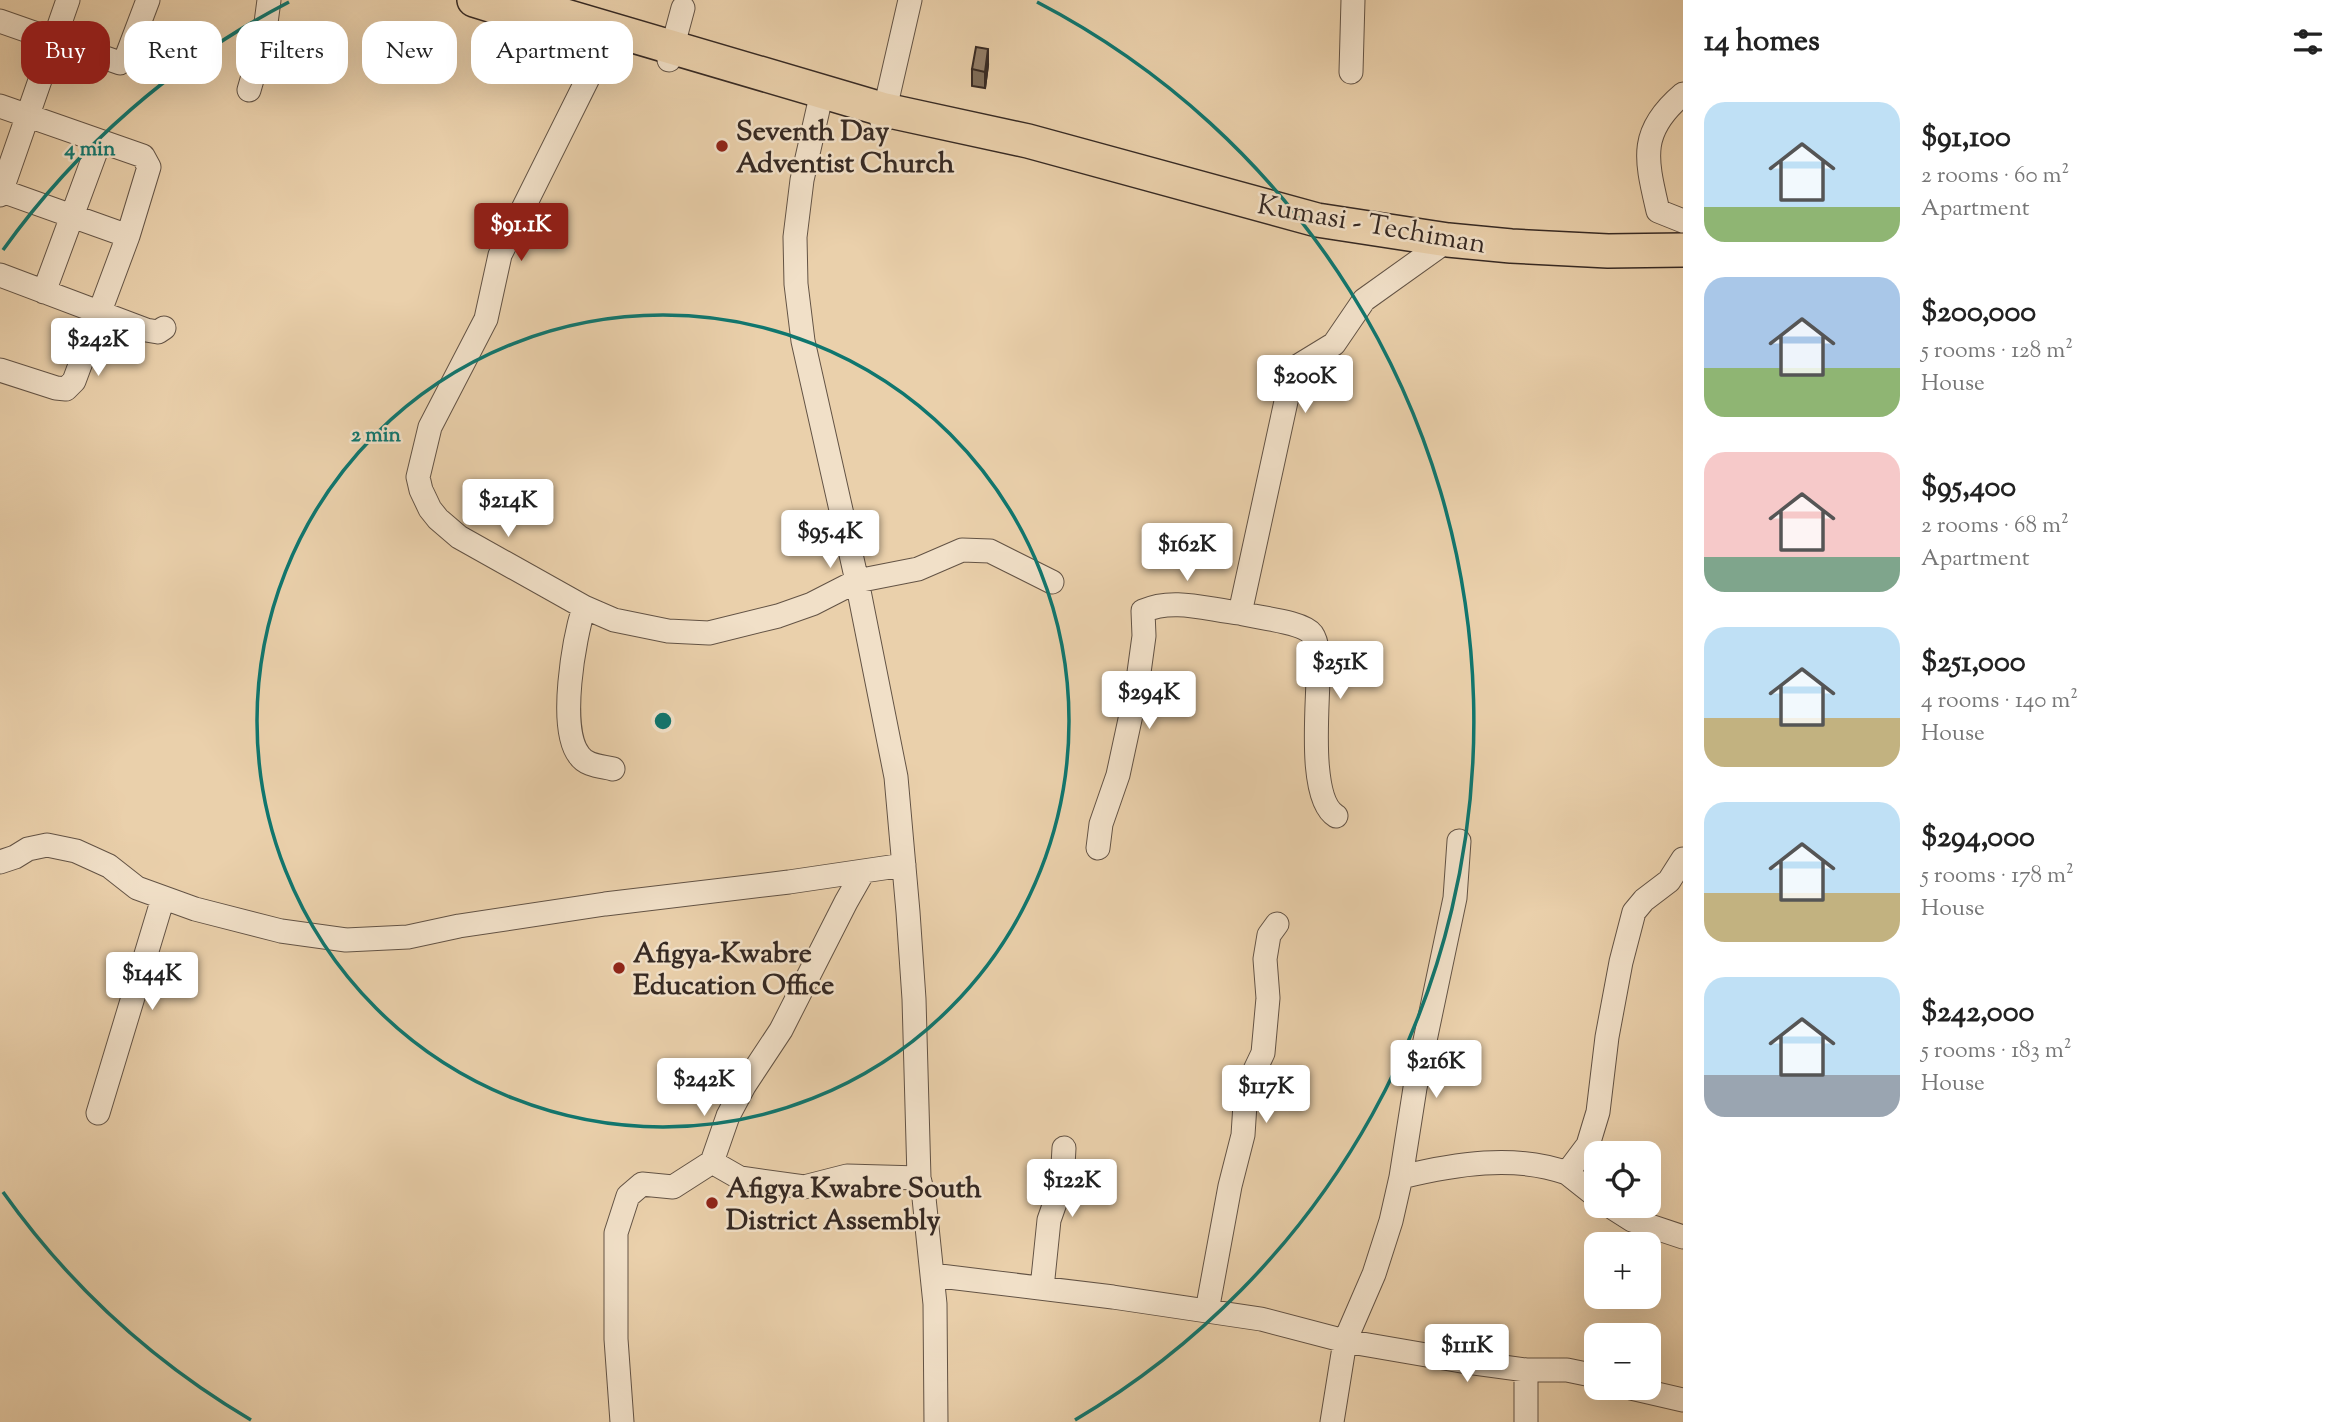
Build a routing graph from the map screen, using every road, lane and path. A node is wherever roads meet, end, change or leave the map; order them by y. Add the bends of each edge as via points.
1 (68, 0) edge
2 (148, 0) edge
3 (269, 0) edge
4 (474, 0) edge
5 (511, 0) edge
6 (910, 0) edge
7 (1353, 0) edge
8 (683, 8) dead end
9 (0, 21) edge
10 (61, 21) edge
11 (540, 21) edge
12 (21, 29) edge
13 (633, 47) edge
14 (671, 54) junction
15 (110, 61) edge
16 (1351, 72) dead end
17 (39, 84) edge
18 (585, 84) edge
19 (248, 90) dead end
20 (1683, 94) edge
21 (820, 99) junction
22 (0, 106) edge
23 (883, 116) junction
24 (27, 117) junction
25 (99, 143) junction
26 (1, 193) edge
27 (70, 216) junction
28 (1683, 221) edge
29 (128, 236) junction
30 (1448, 240) junction
31 (1683, 250) edge
32 (0, 275) edge
33 (44, 292) junction
34 (98, 312) junction
35 (164, 328) dead end
36 (0, 370) edge
37 (857, 581) junction
38 (1052, 582) dead end
39 (584, 607) junction
40 (1240, 613) junction
41 (613, 769) dead end
42 (1336, 816) dead end
43 (1459, 841) dead end
44 (1098, 848) dead end
45 (0, 862) edge
46 (904, 865) junction
47 (1681, 866) edge
48 (863, 872) junction
49 (163, 898) junction
50 (1277, 924) dead end
51 (98, 1113) dead end
52 (1064, 1148) dead end
53 (712, 1162) junction
54 (1567, 1173) junction
55 (1401, 1177) junction
56 (919, 1178) junction
57 (1584, 1186) edge
58 (1629, 1218) edge
59 (1683, 1237) edge
60 (932, 1275) junction
61 (1042, 1288) junction
62 (1207, 1311) junction
63 (1345, 1341) junction
64 (1526, 1370) junction
65 (1584, 1374) edge
66 (1661, 1395) edge
67 (1683, 1400) edge
68 (622, 1422) edge
69 (936, 1422) edge
70 (1332, 1422) edge
71 (1526, 1422) edge

1 - 10 street
2 - 15 street via 123,62
3 - 19 street via 264,38
4 - 11 highway, Kumasi - Techiman
5 - 14 highway, Kumasi - Techiman
6 - 23 street
7 - 16 street
8 - 14 street
9 - 12 street
13 - 14 highway, Kumasi - Techiman
14 - 21 highway, Kumasi - Techiman
17 - 24 street
18 - 39 street via 500,255 486,319 430,426 418,477 430,509 453,533
20 - 28 street via 1665,110 1652,133 1647,166 1658,211
21 - 23 highway, Kumasi - Techiman
21 - 37 street via 802,180 795,237 796,294
22 - 24 street
23 - 30 highway, Kumasi - Techiman via 929,133 1028,141 1317,220
24 - 25 street
24 - 26 street
25 - 27 street
25 - 29 street via 143,156 149,167
26 - 27 street
27 - 29 street
27 - 33 street
29 - 34 street
30 - 31 highway, Kumasi - Techiman via 1560,249
30 - 40 street via 1364,300 1334,344 1298,366 1290,383
32 - 33 street
33 - 34 street
34 - 35 street via 146,330
34 - 36 street via 74,381 66,389
37 - 38 street via 918,569 969,550 990,551
37 - 39 street via 778,616 709,633 668,631 614,620
37 - 46 street via 895,777
39 - 41 street via 575,633 569,724 579,756 587,763
40 - 42 street via 1304,627 1312,634 1318,656 1318,779 1323,802
40 - 44 street via 1179,604 1143,611 1137,687
43 - 55 street via 1455,898
45 - 49 street via 47,845 66,849 109,866 136,888
46 - 48 street
46 - 56 street via 918,1078
47 - 54 street via 1634,912 1612,1012 1598,1112 1588,1144
48 - 49 street via 605,904 408,937 346,940 281,931
48 - 53 street via 781,1030 728,1116
49 - 51 street
50 - 62 street via 1269,935 1265,959 1268,998 1263,1052 1246,1089 1243,1135
52 - 61 street via 1062,1184 1049,1220
53 - 56 street via 740,1178 804,1187 847,1176
53 - 68 street via 673,1187 642,1184 628,1196 616,1233
54 - 55 street via 1552,1167 1489,1162
54 - 57 street
55 - 63 street via 1374,1273
56 - 60 street
58 - 59 street
60 - 61 street
60 - 69 street
61 - 62 street
62 - 63 street via 1261,1319
63 - 64 street
63 - 70 street
64 - 65 street
64 - 71 street
66 - 67 street

